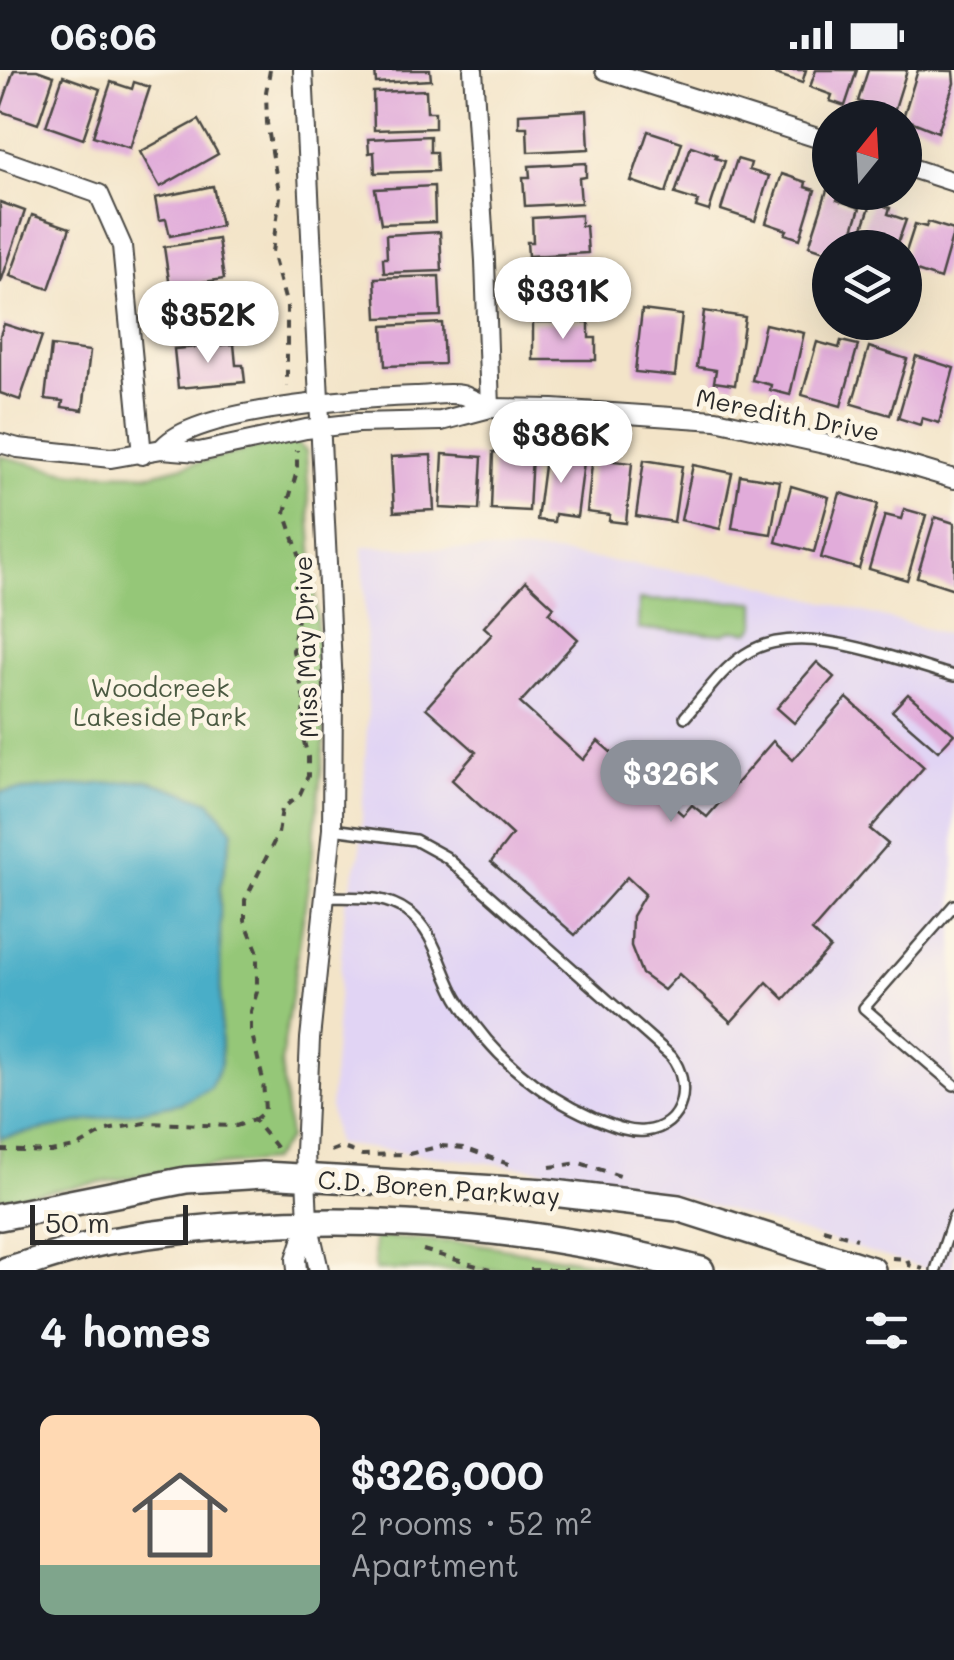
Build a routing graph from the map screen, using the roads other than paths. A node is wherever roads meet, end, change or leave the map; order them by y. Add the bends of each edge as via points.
1 (302, 70) edge
2 (473, 70) edge
3 (605, 70) edge
4 (812, 136) edge
5 (0, 159) edge
6 (922, 172) edge
7 (954, 182) edge
8 (320, 404) junction
9 (490, 408) junction
10 (321, 428) junction
11 (0, 443) edge
12 (162, 450) junction
13 (142, 455) junction
14 (954, 479) edge
15 (954, 676) edge
16 (685, 716) dead end
17 (332, 830) junction
18 (323, 897) junction
19 (954, 906) edge
20 (954, 1085) edge
21 (306, 1178) junction
22 (954, 1216) edge
23 (0, 1217) edge
24 (308, 1222) junction
25 (7, 1270) edge
26 (297, 1270) edge
27 (319, 1270) edge
28 (701, 1270) edge
29 (872, 1270) edge
30 (936, 1270) edge

1 - 8 street, Miss May Drive
2 - 9 street
3 - 4 street
5 - 13 street via 98,194 122,246
6 - 7 street
8 - 9 street, Meredith Drive via 460,394
8 - 10 street, Miss May Drive
8 - 12 street, Meredith Drive via 198,427 168,440
9 - 10 street, Meredith Drive via 441,420
9 - 14 street, Meredith Drive via 716,420
10 - 12 street, Meredith Drive via 199,452
10 - 17 street, Miss May Drive
11 - 13 street, Meredith Drive via 86,456
12 - 13 street, Meredith Drive
15 - 16 lane via 818,639 790,638 734,662
17 - 18 street, Miss May Drive
17 - 18 lane via 415,840 446,857 671,1056 682,1074 681,1104 660,1127 632,1131 552,1097 486,1040 408,912 372,898
18 - 21 street, Miss May Drive
19 - 20 lane via 864,1008
21 - 23 street, C.D. Boren Parkway via 186,1180
21 - 24 street, Miss May Drive
21 - 29 street, C.D. Boren Parkway via 544,1192 678,1208
22 - 30 lane
24 - 25 street, C.D. Boren Parkway via 107,1241
24 - 26 street
24 - 27 street
24 - 28 street, C.D. Boren Parkway via 458,1227 601,1246

